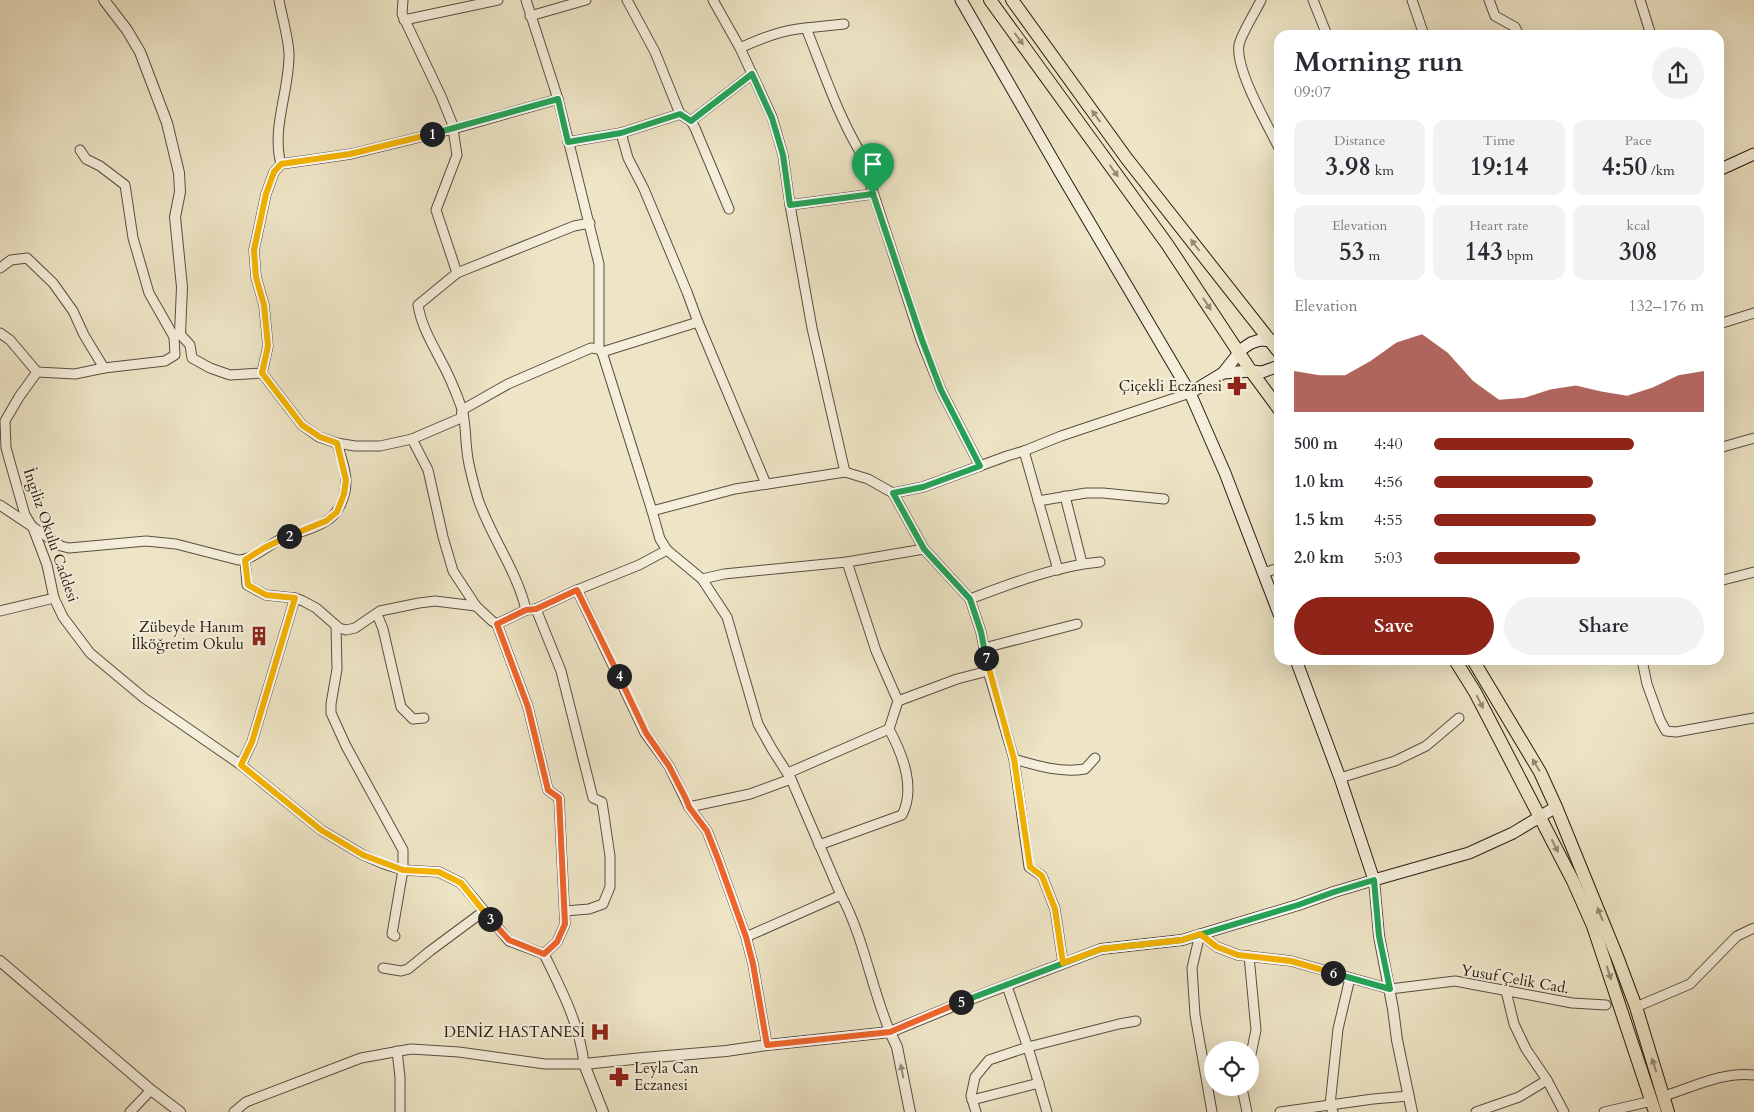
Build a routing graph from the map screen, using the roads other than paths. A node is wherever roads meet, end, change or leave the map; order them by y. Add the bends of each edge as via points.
1 (104, 0) edge
2 (279, 0) edge
3 (403, 0) edge
4 (498, 0) edge
5 (526, 0) edge
6 (586, 0) edge
7 (627, 0) edge
8 (713, 0) edge
9 (961, 0) edge
10 (990, 0) edge
11 (1012, 0) edge
12 (1261, 0) edge
13 (1313, 0) edge
14 (1412, 0) edge
15 (1489, 0) edge
16 (1640, 0) edge
17 (530, 16) junction
18 (404, 20) junction
19 (844, 24) dead end
20 (806, 28) junction
21 (1325, 30) edge
22 (1422, 30) edge
23 (1516, 30) edge
24 (1649, 30) edge
25 (740, 48) junction
26 (752, 74) junction
27 (558, 99) junction
28 (680, 114) junction
29 (691, 121) junction
30 (453, 129) junction
31 (621, 133) junction
32 (1274, 138) edge
33 (568, 142) junction
34 (80, 150) dead end
35 (1754, 154) edge
36 (281, 164) junction
37 (1724, 168) edge
38 (873, 194) junction
39 (790, 205) junction
40 (729, 209) dead end
41 (590, 223) junction
42 (0, 268) edge
43 (457, 272) junction
44 (1754, 313) edge
45 (698, 322) junction
46 (1724, 322) edge
47 (0, 333) edge
48 (177, 336) junction
49 (1274, 341) edge
50 (600, 350) junction
51 (1239, 353) junction
52 (104, 368) junction
53 (1274, 368) edge
54 (1251, 371) junction
55 (37, 372) junction
56 (262, 373) junction
57 (1222, 373) junction
58 (1190, 393) junction
59 (1274, 401) edge
60 (462, 410) junction
61 (4, 413) edge
62 (1754, 438) edge
63 (412, 439) junction
64 (337, 443) junction
65 (1724, 447) edge
66 (1024, 452) junction
67 (980, 466) junction
68 (845, 472) junction
69 (766, 484) junction
70 (893, 493) junction
71 (1065, 496) junction
72 (1164, 499) dead end
73 (1038, 501) junction
74 (0, 505) edge
75 (652, 511) junction
76 (34, 528) junction
77 (924, 549) junction
78 (667, 550) junction
79 (245, 560) junction
80 (847, 562) junction
81 (1100, 562) dead end
82 (1082, 564) junction
83 (1058, 570) junction
84 (1274, 570) edge
85 (1754, 572) edge
86 (1263, 573) junction
87 (702, 579) junction
88 (1724, 579) edge
89 (577, 590) junction
90 (54, 598) junction
91 (295, 598) junction
92 (970, 599) junction
93 (1274, 601) edge
94 (476, 606) junction
95 (536, 609) junction
96 (526, 610) junction
97 (0, 611) edge
98 (377, 614) junction
99 (497, 624) junction
100 (1077, 624) dead end
101 (336, 626) junction
102 (984, 648) junction
103 (1298, 665) edge
104 (1458, 665) edge
105 (1476, 665) edge
106 (1643, 665) edge
107 (988, 671) junction
108 (898, 701) junction
109 (424, 718) dead end
110 (1459, 718) dead end
111 (1754, 718) edge
112 (889, 729) junction
113 (1095, 758) dead end
114 (1014, 759) junction
115 (241, 765) junction
116 (790, 776) junction
117 (1340, 778) junction
118 (689, 807) junction
119 (1556, 807) junction
120 (1540, 817) junction
121 (819, 845) junction
122 (403, 870) junction
123 (1374, 880) junction
124 (840, 896) junction
125 (484, 911) junction
126 (565, 911) junction
127 (1754, 928) edge
128 (1200, 934) junction
129 (395, 936) dead end
130 (746, 937) junction
131 (544, 954) junction
132 (1249, 956) junction
133 (0, 961) edge
134 (1063, 963) junction
135 (383, 968) dead end
136 (1350, 978) junction
137 (1007, 986) junction
138 (1390, 989) junction
139 (1506, 991) junction
140 (1606, 1005) dead end
141 (1636, 1008) junction
142 (1136, 1021) dead end
143 (890, 1032) junction
144 (1254, 1041) edge
145 (767, 1045) junction
146 (1028, 1047) junction
147 (397, 1051) junction
148 (584, 1064) junction
149 (1754, 1075) edge
150 (1547, 1080) junction
151 (1040, 1083) junction
152 (150, 1090) junction
153 (1244, 1096) edge
154 (1409, 1096) junction
155 (1664, 1096) junction
156 (972, 1100) junction
157 (1653, 1107) edge
158 (1332, 1108) edge
159 (130, 1112) edge
160 (180, 1112) edge
161 (234, 1112) edge
162 (400, 1112) edge
163 (602, 1112) edge
164 (910, 1112) edge
165 (976, 1112) edge
166 (1047, 1112) edge
167 (1212, 1112) edge
168 (1247, 1112) edge
169 (1280, 1112) edge
170 (1412, 1112) edge
171 (1476, 1112) edge
172 (1564, 1112) edge
173 (1604, 1112) edge
174 (1668, 1112) edge

1 - 48 street via 140,52 167,123 179,173 180,192 175,216 182,287
2 - 36 street via 289,53 279,121
3 - 18 street
4 - 18 street
5 - 17 street
6 - 17 street
7 - 28 street via 654,52
8 - 25 street
9 - 58 main road
10 -> 51 main road via 1167,244
49 -> 11 main road via 1127,159
12 - 32 street via 1239,44 1239,58
13 - 21 street
14 - 22 street
15 - 23 street via 1495,16
16 - 24 street
17 - 27 street
18 - 30 street via 441,96
19 - 20 street
20 - 25 street via 781,32
20 - 38 street via 837,108 860,152
25 - 26 street
26 - 29 street
26 - 39 street via 772,118 783,155
27 - 30 street
27 - 33 street
28 - 29 street
28 - 31 street
29 - 40 street
30 - 36 street via 350,154
30 - 43 street via 457,156 436,210
31 - 33 street
31 - 45 street via 628,158 644,189
33 - 41 street
34 - 48 street via 86,158 125,185 133,238 149,292
35 - 37 main road
36 - 56 street via 274,172 266,194 254,250 268,346
38 - 39 street
38 - 67 street via 941,390
39 - 68 street via 812,328
41 - 43 street via 574,226
41 - 50 street via 599,264
42 - 52 street via 11,260 26,258 53,283 73,310
43 - 60 street via 418,304 425,330
44 - 46 street
45 - 50 street
45 - 69 street
47 - 55 street
48 - 52 street via 174,355 165,362
48 - 56 street via 190,344 192,358 210,368 230,375
49 - 51 main road via 1250,343
50 - 60 street via 592,348 508,384
50 - 75 street
51 - 54 main road
51 - 57 main road
52 - 55 street via 75,374
53 - 54 main road via 1262,372
54 - 57 main road
54 - 59 main road
55 - 61 street, İngiliz Okulu Caddesi
56 - 64 street via 302,425
57 - 58 main road
58 - 66 street via 1061,436
58 - 86 main road
60 - 63 street via 461,418
60 - 96 street via 467,452 479,501
61 - 76 street, İngiliz Okulu Caddesi via 6,448 25,515
62 - 65 street
63 - 64 street via 380,446
63 - 94 street via 428,470 453,571
64 - 79 street via 346,480 337,512 326,521 283,538
66 - 67 street
66 - 73 street
67 - 70 street via 923,487
68 - 69 street
68 - 70 street via 868,478
69 - 75 street
70 - 77 street
71 - 72 street via 1103,493
71 - 73 street
71 - 82 street
73 - 83 street
74 - 76 street
75 - 78 street via 660,539
76 - 79 street via 55,544 69,548 146,540
76 - 90 street, İngiliz Okulu Caddesi
77 - 80 street
77 - 92 street
78 - 87 street
78 - 89 street
79 - 91 street via 248,585 266,595
80 - 87 street
80 - 108 street via 876,651
81 - 82 street
82 - 83 street
83 - 92 street
84 - 86 street
85 - 88 street
86 - 93 main road
87 - 116 street via 727,618 758,724
89 - 95 street
89 - 118 street via 646,733 669,766
90 - 97 street
90 - 115 street, İngiliz Okulu Caddesi via 63,617 90,653 144,698
91 - 101 street via 316,608
91 - 115 street via 252,742
92 - 102 street
94 - 98 street via 435,601
94 - 99 street
95 - 96 street
95 - 126 street via 561,671 593,798 602,802 610,856 610,887 603,904
96 - 99 street
98 - 101 street via 355,628 346,630
98 - 109 street via 401,707 413,719
99 - 126 street via 528,707 548,790 559,798
100 - 102 street
101 - 122 street via 337,669 331,713 403,850
102 - 107 street
103 - 117 main road
104 -> 120 main road
119 -> 105 main road via 1540,772
106 - 111 street via 1647,684 1666,731
107 - 108 street
107 - 114 street
108 - 112 street
110 - 117 street via 1441,734 1395,761
112 - 116 street
112 - 121 street via 900,750 906,778 908,792 902,815
113 - 114 street via 1085,769 1061,771
114 - 134 street via 1030,867 1042,876 1055,909
115 - 122 street, İngiliz Okulu Caddesi via 338,842
116 - 118 street via 750,794
116 - 121 street
117 - 123 main road
118 - 130 street via 707,831
119 - 120 main road
141 -> 119 main road
120 - 123 main road via 1514,833 1469,853
120 -> 157 main road via 1594,926
121 - 124 street
122 - 125 street, İngiliz Okulu Caddesi via 439,872 461,883
122 - 129 street via 392,934
123 - 128 street
123 - 138 street via 1379,936
124 - 130 street
124 - 143 street via 856,930
125 - 131 street, İngiliz Okulu Caddesi via 509,940
125 - 135 street via 408,969
126 - 131 street via 565,924 557,942
127 - 141 street via 1737,936 1690,984
128 - 132 street via 1217,947
128 - 134 street via 1182,940 1101,949
128 - 167 street via 1192,968 1195,1015
130 - 145 street
131 - 148 street via 577,1026
132 - 136 street via 1291,961
132 - 144 street via 1256,1030
133 - 152 street
134 - 137 street
136 - 138 street
136 - 158 street via 1338,1029
137 - 143 street
137 - 146 street
138 - 139 street, Yusuf Çelik Cad. via 1455,981
138 - 154 street
139 - 140 street, Yusuf Çelik Cad. via 1572,1003
139 - 150 street via 1514,1024
155 -> 141 main road
142 - 146 street
143 - 145 street
164 -> 143 street via 897,1047
145 - 148 street
146 - 151 street
146 - 156 street via 989,1060 975,1077
147 - 148 street via 420,1049 545,1064
147 - 161 street via 362,1058 246,1102
147 - 162 street
148 - 163 street
149 - 155 street via 1722,1078
150 - 171 street via 1519,1097
150 - 172 street
151 - 156 street
151 - 166 street
152 - 159 street
152 - 160 street
153 - 168 street
154 - 158 street
154 - 170 street
155 - 174 main road
156 - 165 street
157 - 173 street
158 - 169 street

